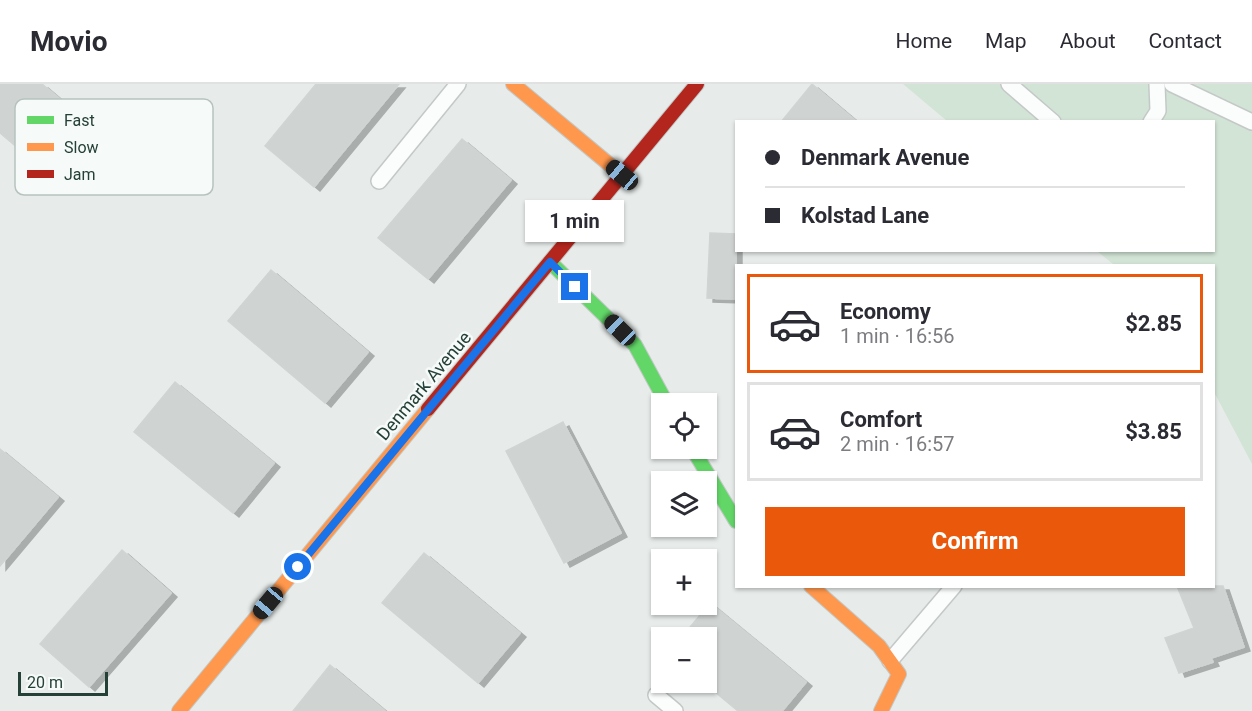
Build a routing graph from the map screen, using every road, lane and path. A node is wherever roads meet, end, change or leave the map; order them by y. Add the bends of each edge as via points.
1 (458, 84) edge
2 (513, 84) edge
3 (697, 84) edge
4 (1009, 84) edge
5 (1157, 84) edge
6 (1172, 84) edge
7 (1051, 120) edge
8 (1152, 120) edge
9 (1252, 122) edge
10 (622, 175) junction
11 (379, 181) dead end
12 (550, 262) junction
13 (662, 393) edge
14 (698, 459) edge
15 (735, 520) edge
16 (813, 588) edge
17 (953, 588) edge
18 (895, 668) junction
19 (656, 695) dead end
20 (179, 711) edge
21 (675, 711) edge
22 (881, 711) edge

1 - 11 lane
2 - 10 street
3 - 10 street, Denmark Avenue
4 - 7 lane
5 - 8 lane via 1158,111
6 - 9 lane
10 - 12 street, Denmark Avenue
12 - 13 street via 635,345
12 - 20 street, Denmark Avenue
14 - 15 street
16 - 18 street via 879,646
17 - 18 lane
18 - 22 street
19 - 21 lane

